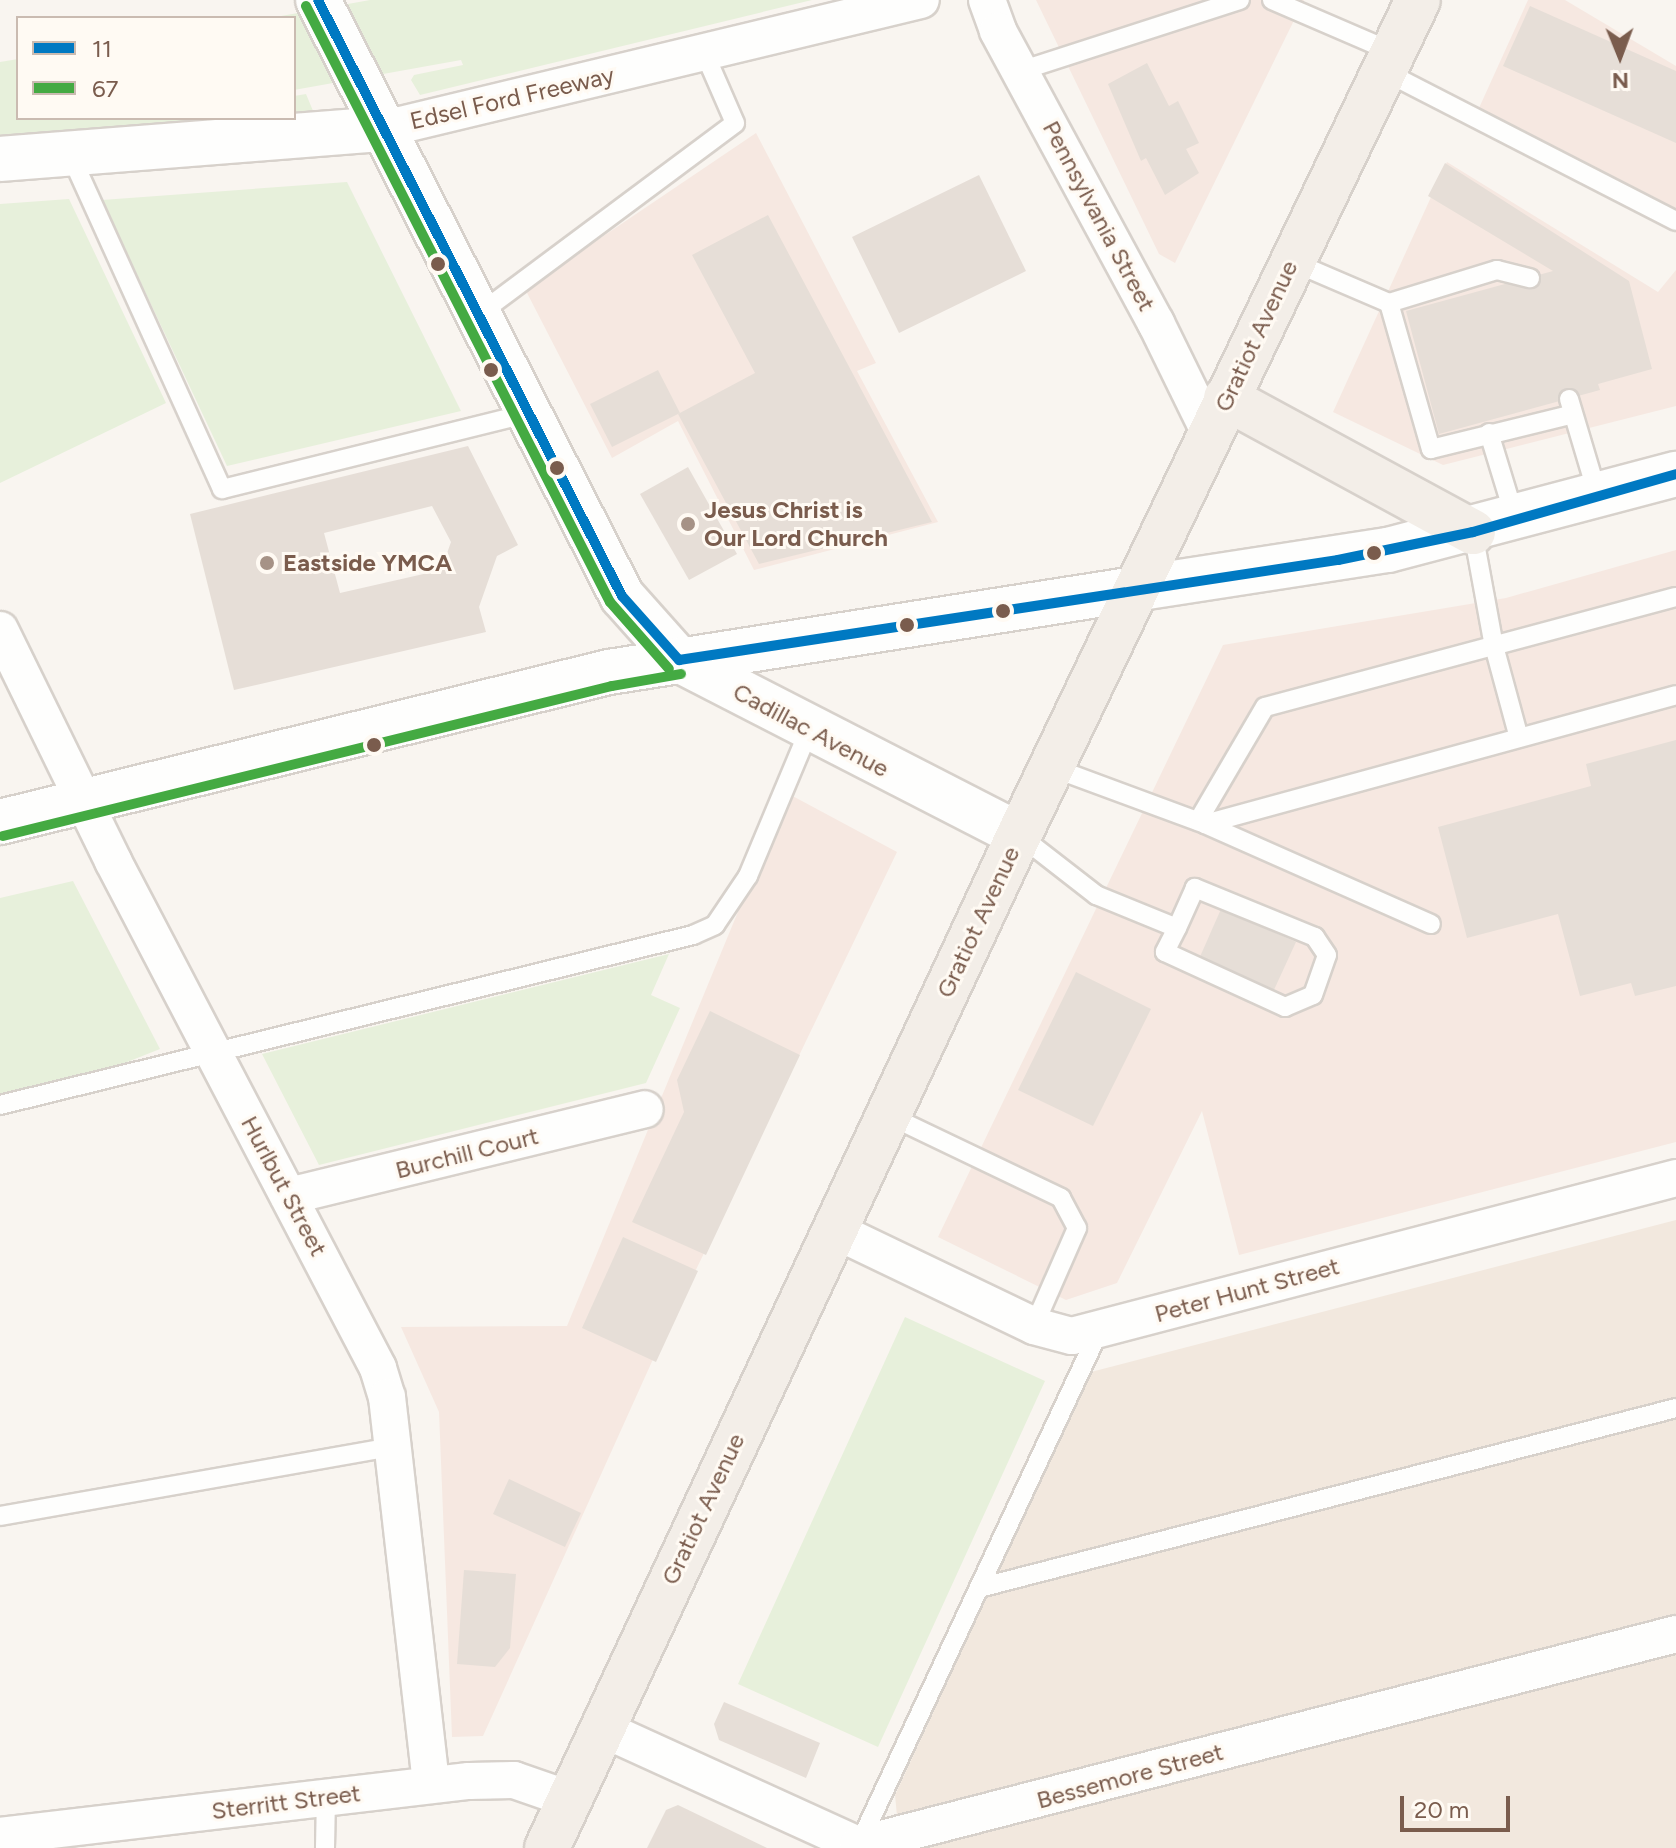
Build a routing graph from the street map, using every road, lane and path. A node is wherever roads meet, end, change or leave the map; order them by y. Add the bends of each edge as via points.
1 (921, 0) edge
2 (987, 0) edge
3 (1240, 0) edge
4 (1272, 0) edge
5 (1418, 0) edge
6 (320, 3) edge
7 (704, 52) junction
8 (1388, 62) junction
9 (1020, 71) junction
10 (384, 129) junction
11 (70, 153) junction
12 (0, 159) edge
13 (1676, 221) edge
14 (1291, 261) junction
15 (1530, 278) dead end
16 (1389, 303) junction
17 (478, 314) junction
18 (529, 413) junction
19 (1218, 416) junction
20 (1489, 433) junction
21 (1676, 474) edge
22 (1598, 496) junction
23 (1516, 520) junction
24 (1473, 532) junction
25 (1135, 589) junction
26 (1676, 597) edge
27 (0, 630) edge
28 (1494, 646) junction
29 (679, 660) junction
30 (1676, 695) edge
31 (809, 730) junction
32 (1519, 738) junction
33 (1051, 767) junction
34 (86, 801) junction
35 (0, 822) edge
36 (1201, 823) junction
37 (1019, 835) junction
38 (1431, 924) dead end
39 (1177, 928) junction
40 (213, 1052) junction
41 (0, 1105) edge
42 (645, 1109) dead end
43 (888, 1115) junction
44 (1676, 1178) edge
45 (289, 1196) junction
46 (834, 1230) junction
47 (1034, 1326) junction
48 (1100, 1329) junction
49 (1676, 1408) edge
50 (391, 1447) junction
51 (0, 1516) edge
52 (979, 1588) junction
53 (1676, 1634) edge
54 (601, 1728) junction
55 (431, 1784) junction
56 (326, 1797) junction
57 (569, 1799) junction
58 (0, 1836) edge
59 (858, 1847) edge
60 (325, 1848) edge
61 (547, 1848) edge

1 - 7 street, Edsel Ford Freeway
2 - 9 street, Pennsylvania Street
3 - 9 lane
4 - 8 lane
5 - 8 main road, Gratiot Avenue
6 - 10 main road, Cadillac Avenue
7 - 10 street, Edsel Ford Freeway
7 - 17 lane via 735,123
8 - 13 lane
8 - 14 main road, Gratiot Avenue
9 - 19 street, Pennsylvania Street
10 - 11 main road, Edsel Ford Freeway
10 - 17 main road, Cadillac Avenue
11 - 12 main road, Edsel Ford Freeway
11 - 18 lane via 222,489
14 - 16 lane
14 - 19 main road, Gratiot Avenue
15 - 16 lane via 1497,270
16 - 20 lane via 1407,342 1431,449
17 - 18 main road, Cadillac Avenue
18 - 29 main road, Cadillac Avenue via 622,596
19 - 24 main road
19 - 25 main road, Gratiot Avenue
20 - 22 lane via 1571,406
20 - 23 lane
21 - 22 main road
22 - 23 main road
23 - 24 main road
24 - 25 main road via 1338,560
24 - 28 lane
25 - 29 main road
25 - 33 main road, Gratiot Avenue
26 - 28 lane
27 - 34 street, Hurlbut Street
28 - 32 lane
28 - 36 lane via 1265,707
29 - 31 main road, Cadillac Avenue
29 - 34 main road via 609,672
30 - 32 lane
31 - 37 main road, Cadillac Avenue
31 - 40 lane via 748,876 715,925 693,935
32 - 36 lane
33 - 36 lane
33 - 37 main road, Gratiot Avenue
34 - 35 main road
34 - 40 street, Hurlbut Street
36 - 38 lane
37 - 39 lane via 1096,895
37 - 43 main road, Gratiot Avenue
39 - 39 lane via 1195,888 1315,937 1327,955 1313,995 1285,1007 1165,952
40 - 41 lane
40 - 45 street, Hurlbut Street
42 - 45 street, Burchill Court
43 - 46 main road, Gratiot Avenue
43 - 47 lane via 1061,1198 1077,1228
44 - 48 street, Peter Hunt Street
45 - 50 street, Hurlbut Street via 378,1368
46 - 47 street, Peter Hunt Street
46 - 54 main road, Gratiot Avenue
47 - 48 street, Peter Hunt Street via 1072,1336
48 - 52 lane
49 - 52 lane
50 - 51 lane
50 - 55 street, Hurlbut Street
52 - 59 lane
53 - 59 street, Bessemore Street
54 - 57 main road, Gratiot Avenue
54 - 59 street
55 - 56 street, Sterritt Street
55 - 57 street, Sterritt Street via 514,1780
56 - 58 street, Sterritt Street
56 - 60 lane
57 - 61 main road, Gratiot Avenue

